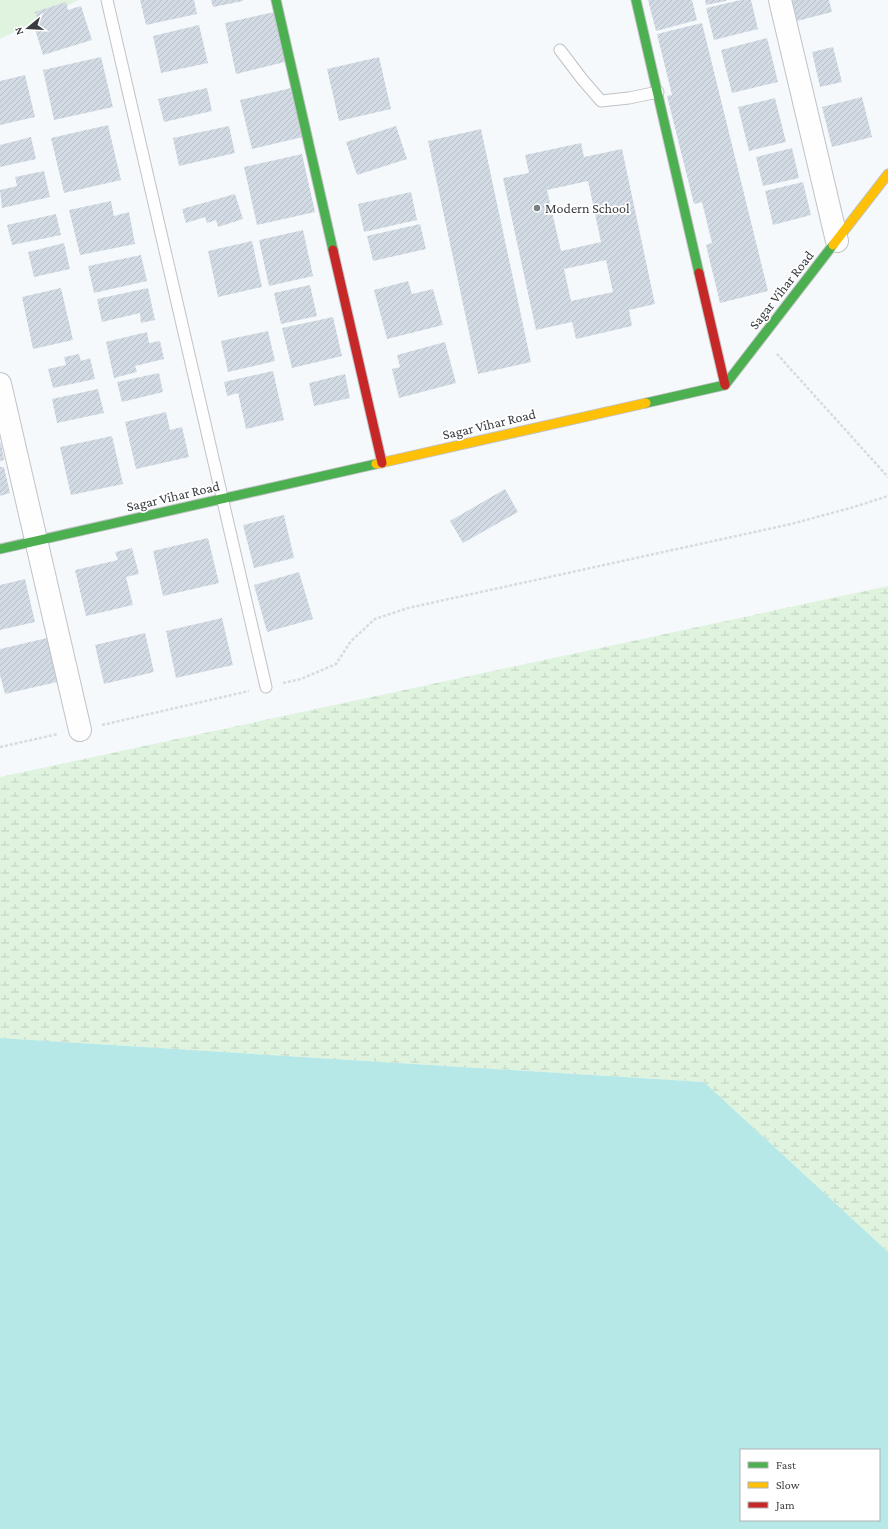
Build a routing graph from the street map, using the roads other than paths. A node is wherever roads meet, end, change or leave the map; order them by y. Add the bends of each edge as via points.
1 (108, 0) edge
2 (276, 0) edge
3 (636, 0) edge
4 (780, 0) edge
5 (560, 50) dead end
6 (658, 92) junction
7 (888, 174) edge
8 (837, 241) junction
9 (0, 384) edge
10 (725, 385) junction
11 (382, 463) junction
12 (222, 499) junction
13 (36, 541) junction
14 (0, 549) edge
15 (266, 687) road end
16 (80, 730) road end

1 - 12 lane
2 - 11 street
3 - 6 street
4 - 8 street
5 - 6 lane via 601,101
6 - 10 street
7 - 8 street, Sagar Vihar Road
8 - 10 street, Sagar Vihar Road
9 - 13 street
10 - 11 street, Sagar Vihar Road
11 - 12 street, Sagar Vihar Road
12 - 13 street, Sagar Vihar Road
12 - 15 lane
13 - 14 street, Sagar Vihar Road
13 - 16 street

